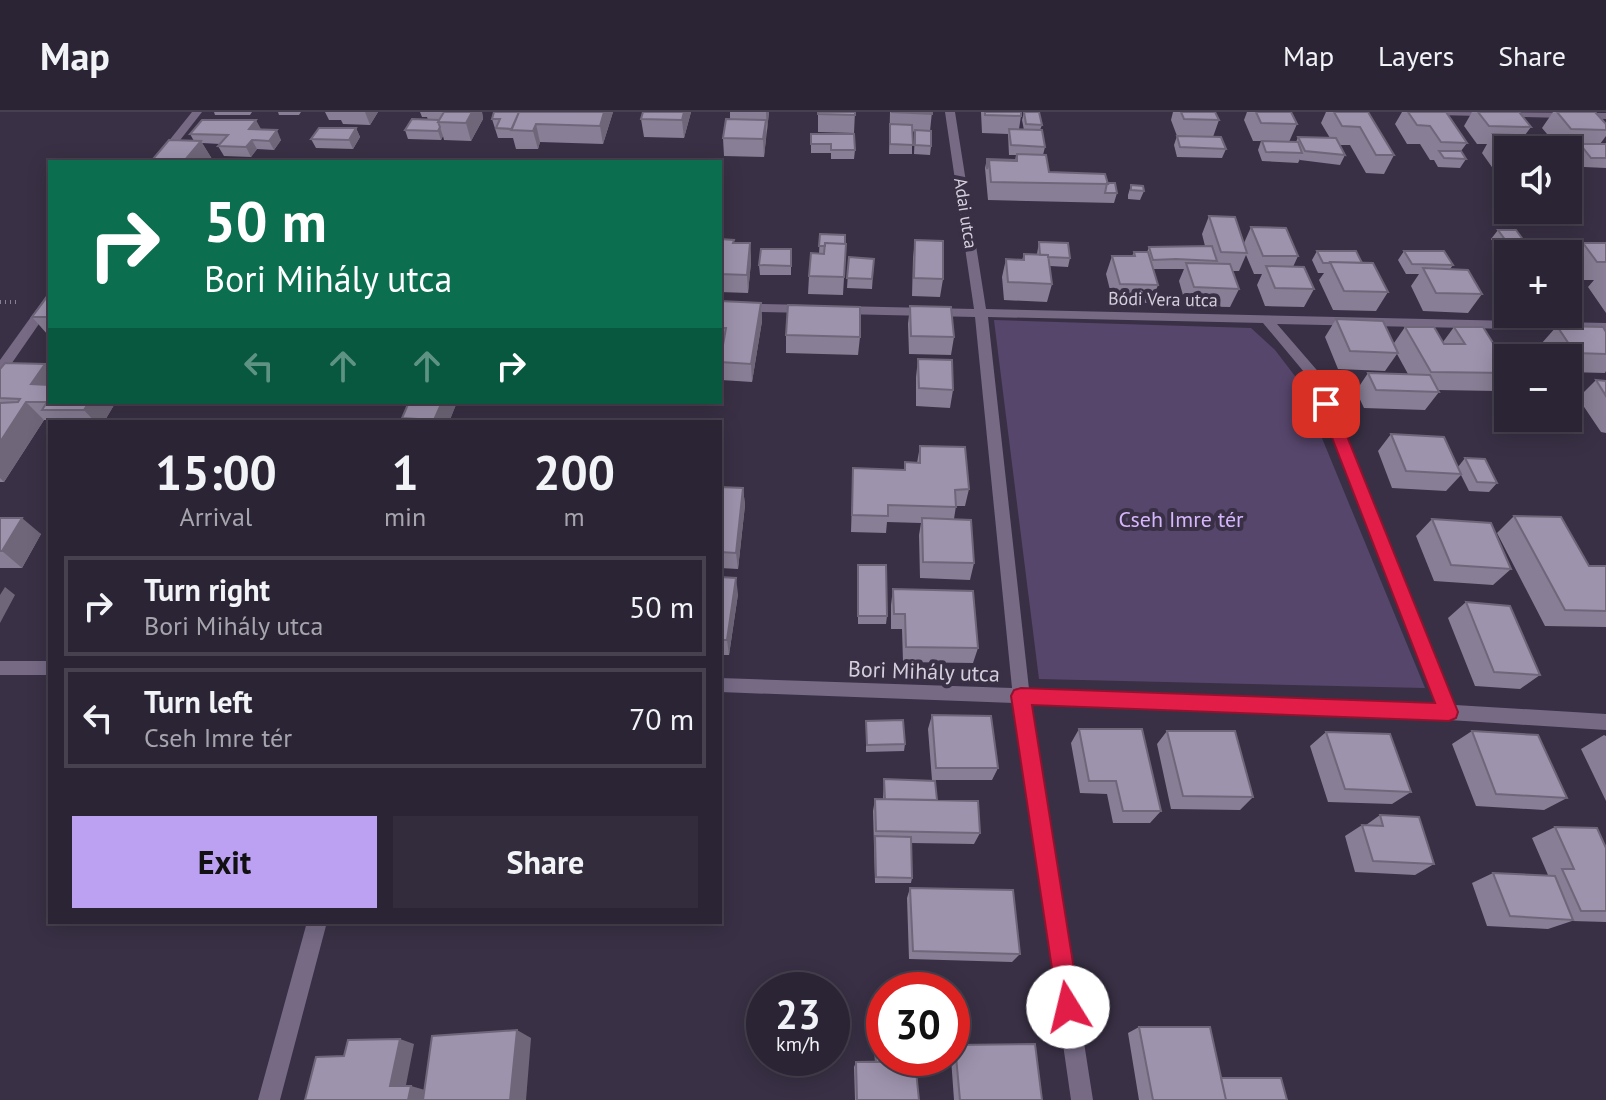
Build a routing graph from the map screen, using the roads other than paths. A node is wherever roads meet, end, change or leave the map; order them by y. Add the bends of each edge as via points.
1 (197, 112) edge
2 (950, 112) edge
3 (1436, 112) edge
4 (1606, 116) edge
5 (159, 160) edge
6 (48, 302) edge
7 (722, 307) edge
8 (981, 314) junction
9 (1266, 319) junction
10 (1606, 327) edge
11 (0, 370) edge
12 (0, 668) edge
13 (48, 668) edge
14 (722, 685) edge
15 (1021, 696) junction
16 (1449, 712) junction
17 (1606, 722) edge
18 (316, 924) edge
19 (269, 1100) edge
20 (1082, 1100) edge

1 - 5 street
2 - 8 street, Adai utca
3 - 4 street
6 - 11 street
7 - 8 street, Bódi Vera utca
8 - 9 street, Bódi Vera utca
8 - 15 street
9 - 10 street, Bódi Vera utca
9 - 16 street via 1315,376
12 - 13 street
14 - 15 street, Bori Mihály utca
15 - 16 street, Bori Mihály utca
15 - 20 street
16 - 17 street, Bori Mihály utca
18 - 19 street

